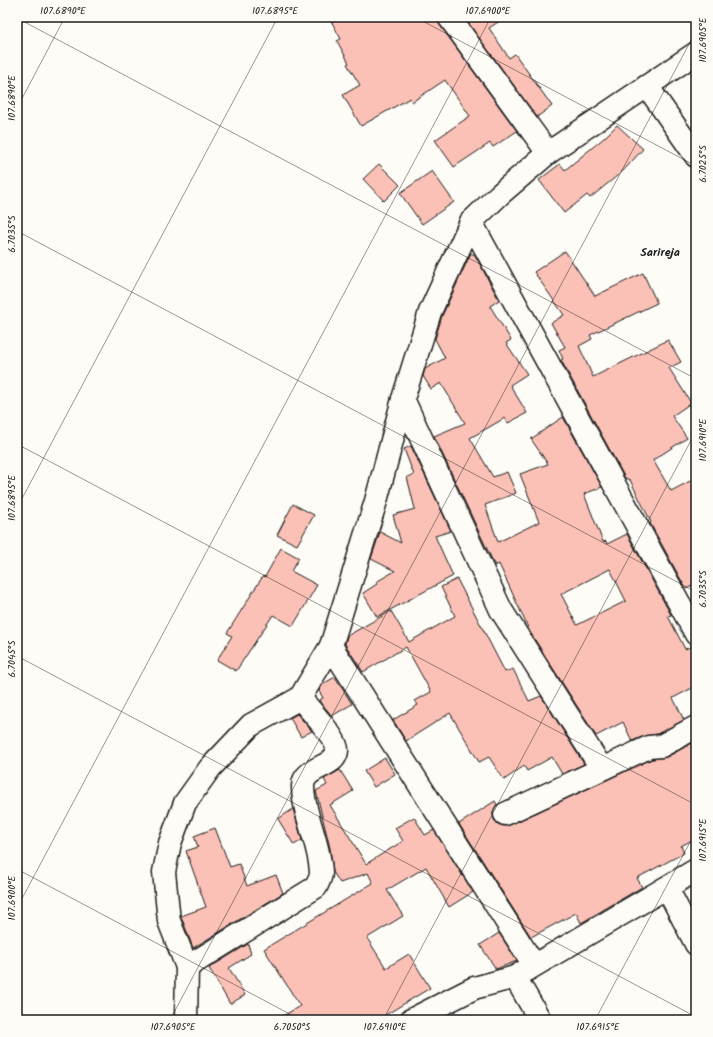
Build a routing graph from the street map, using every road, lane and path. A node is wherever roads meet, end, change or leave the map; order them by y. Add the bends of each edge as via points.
1 (449, 17) edge
2 (696, 53) edge
3 (647, 86) junction
4 (548, 153) junction
5 (696, 156) edge
6 (471, 222) junction
7 (403, 400) junction
8 (696, 634) edge
9 (330, 646) junction
10 (300, 698) junction
11 (696, 727) edge
12 (602, 769) junction
13 (505, 814) dead end
14 (696, 870) edge
15 (667, 888) junction
16 (696, 944) edge
17 (534, 965) junction
18 (187, 967) junction
19 (515, 977) junction
20 (186, 1020) edge
21 (411, 1020) edge
22 (540, 1020) edge

1 - 4 street
2 - 3 street
3 - 4 street
3 - 5 street
4 - 6 street via 499,194
6 - 7 street via 430,312
6 - 8 street
7 - 9 street via 376,502
7 - 12 street via 501,610
9 - 10 street
9 - 17 street
10 - 18 street via 251,725 210,768 185,803 170,843 164,872 169,921
10 - 18 street via 337,748 336,755 308,775 303,784 321,874 316,887
11 - 12 street via 660,746 649,747
12 - 13 street
14 - 15 street
15 - 16 street
15 - 17 street
17 - 19 street
18 - 20 street
19 - 21 street via 474,988
19 - 22 street

